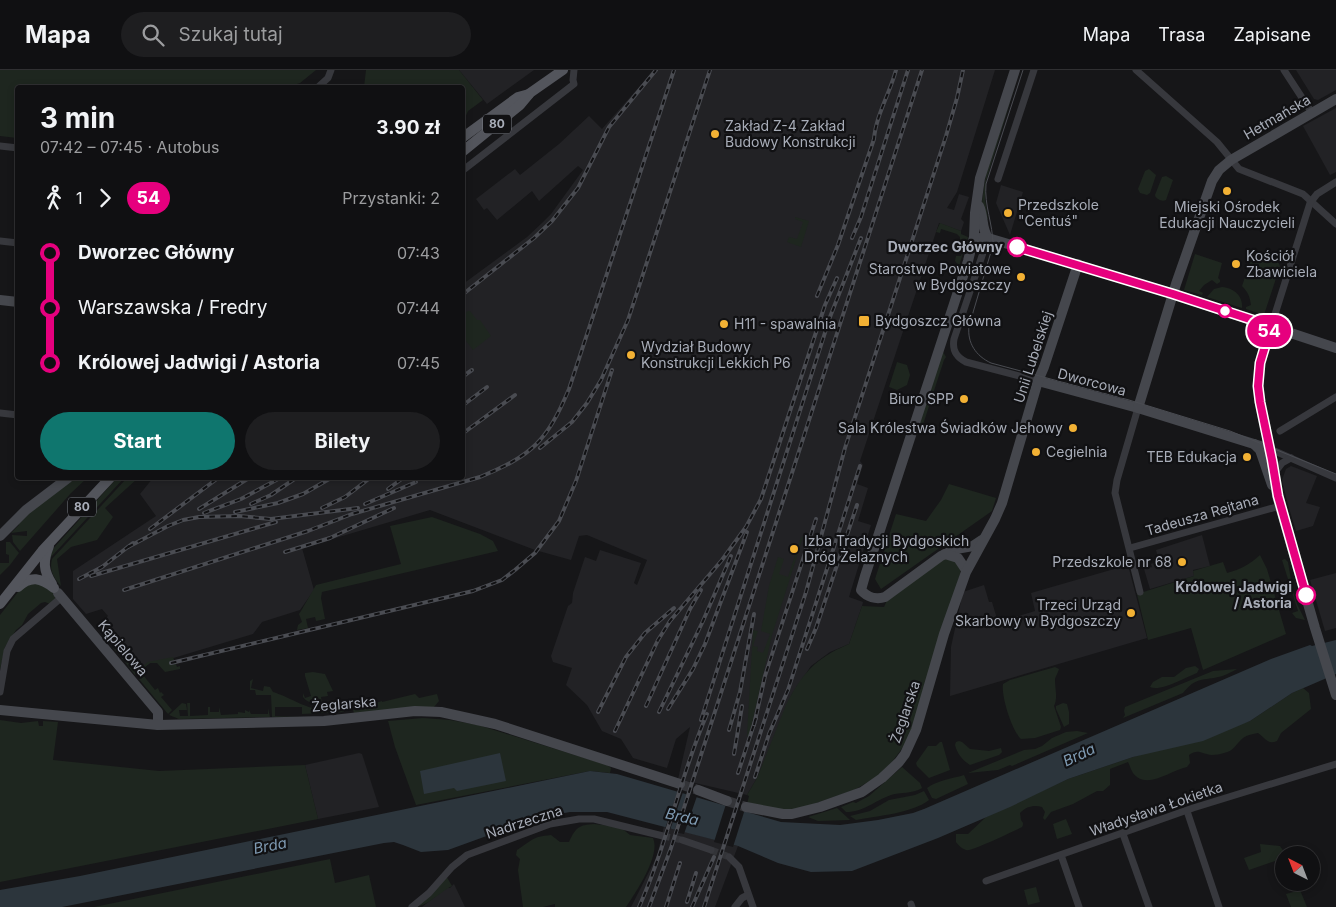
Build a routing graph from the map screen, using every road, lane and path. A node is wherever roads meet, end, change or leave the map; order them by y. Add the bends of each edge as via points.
1 (331, 70) edge
2 (563, 70) edge
3 (574, 70) edge
4 (1015, 70) edge
5 (1034, 70) edge
6 (1136, 70) edge
7 (1284, 70) edge
8 (320, 85) edge
9 (530, 94) junction
10 (1336, 99) edge
11 (1312, 113) junction
12 (465, 136) edge
13 (0, 146) edge
14 (15, 148) edge
15 (465, 150) edge
16 (1231, 160) junction
17 (465, 169) edge
18 (998, 179) dead end
19 (1336, 182) edge
20 (1312, 200) junction
21 (977, 203) junction
22 (1336, 224) edge
23 (988, 238) junction
24 (0, 241) edge
25 (15, 243) edge
26 (973, 243) junction
27 (1078, 264) junction
28 (1173, 294) junction
29 (0, 300) edge
30 (15, 302) edge
31 (1271, 326) junction
32 (1336, 348) edge
33 (1038, 382) junction
34 (1336, 397) edge
35 (1138, 408) junction
36 (0, 413) edge
37 (15, 415) edge
38 (1280, 431) dead end
39 (1254, 444) junction
40 (1270, 449) junction
41 (1291, 458) junction
42 (1275, 472) junction
43 (1336, 478) edge
44 (65, 480) edge
45 (108, 480) edge
46 (1279, 501) junction
47 (1, 532) edge
48 (55, 537) junction
49 (982, 540) junction
50 (1130, 548) junction
51 (945, 554) junction
52 (966, 570) junction
53 (58, 592) junction
54 (1140, 592) dead end
55 (0, 604) edge
56 (0, 692) edge
57 (1336, 695) edge
58 (0, 710) edge
59 (158, 725) junction
60 (1336, 764) edge
61 (680, 784) tunnel mouth
62 (698, 790) tunnel mouth
63 (727, 800) tunnel mouth
64 (746, 807) tunnel mouth
65 (1187, 811) junction
66 (1123, 834) junction
67 (663, 836) tunnel mouth
68 (682, 840) tunnel mouth
69 (711, 850) tunnel mouth
70 (1061, 856) junction
71 (729, 857) tunnel mouth
72 (986, 881) dead end
73 (748, 894) junction
74 (412, 907) edge
75 (735, 907) edge
76 (753, 907) edge
77 (1079, 907) edge
78 (1149, 907) edge
79 (1219, 907) edge

1 - 8 street
2 - 9 main road, 80
3 - 17 street via 574,84
4 - 21 street via 980,178
5 - 18 street
6 - 16 street via 1217,142
7 - 11 street
9 - 12 main road, 80 via 518,97
9 - 15 main road, 80
10 - 11 street, Hetmańska
11 - 16 street, Hetmańska
13 - 14 street
16 - 20 street via 1241,170
16 - 28 street, Hetmańska via 1212,181
19 - 20 street
20 - 22 street
20 - 31 street
21 - 23 street
21 - 26 street
23 - 26 street via 980,238
23 - 27 street
23 - 33 street, Dworcowa via 954,339 954,350 966,362
24 - 25 street
26 - 51 street via 862,590 872,597 885,597
27 - 28 street
27 - 33 street, Unii Lubelskiej
28 - 31 street
28 - 35 street, Hetmańska
29 - 30 street
31 - 32 street
31 - 40 street via 1260,363 1258,386
33 - 35 street, Dworcowa
33 - 49 street, Unii Lubelskiej via 1000,509
34 - 38 street
35 - 39 street, Dworcowa
35 - 50 street via 1115,493
36 - 37 street
39 - 40 street, Dworcowa
39 - 46 street via 1260,450
40 - 41 street, Dworcowa
40 - 42 street
41 - 42 street
41 - 43 street, Dworcowa
42 - 46 street
44 - 47 street
45 - 48 main road, 80
46 - 50 street, Tadeusza Rejtana
46 - 57 street
48 - 53 main road via 44,564 45,572
48 - 55 main road, 80
49 - 51 street
49 - 52 street, Żeglarska
50 - 54 street
51 - 52 street via 958,558
52 - 64 street, Żeglarska via 916,730 899,762 862,792 836,802 792,814
53 - 55 main road via 41,579 31,579 23,582
53 - 56 street via 13,639 7,651
53 - 59 street, Kąpielowa via 158,712
58 - 59 street, Żeglarska
59 - 61 street, Żeglarska via 324,721 441,712 495,724
60 - 65 street, Władysława Łokietka
62 - 63 street
65 - 66 street, Władysława Łokietka
65 - 79 street
66 - 70 street, Władysława Łokietka
66 - 78 street
67 - 74 street, Nadrzeczna via 594,819 550,824 467,855
68 - 69 street
70 - 72 street, Władysława Łokietka
70 - 77 street
71 - 73 street via 739,868
73 - 75 street
73 - 76 street

